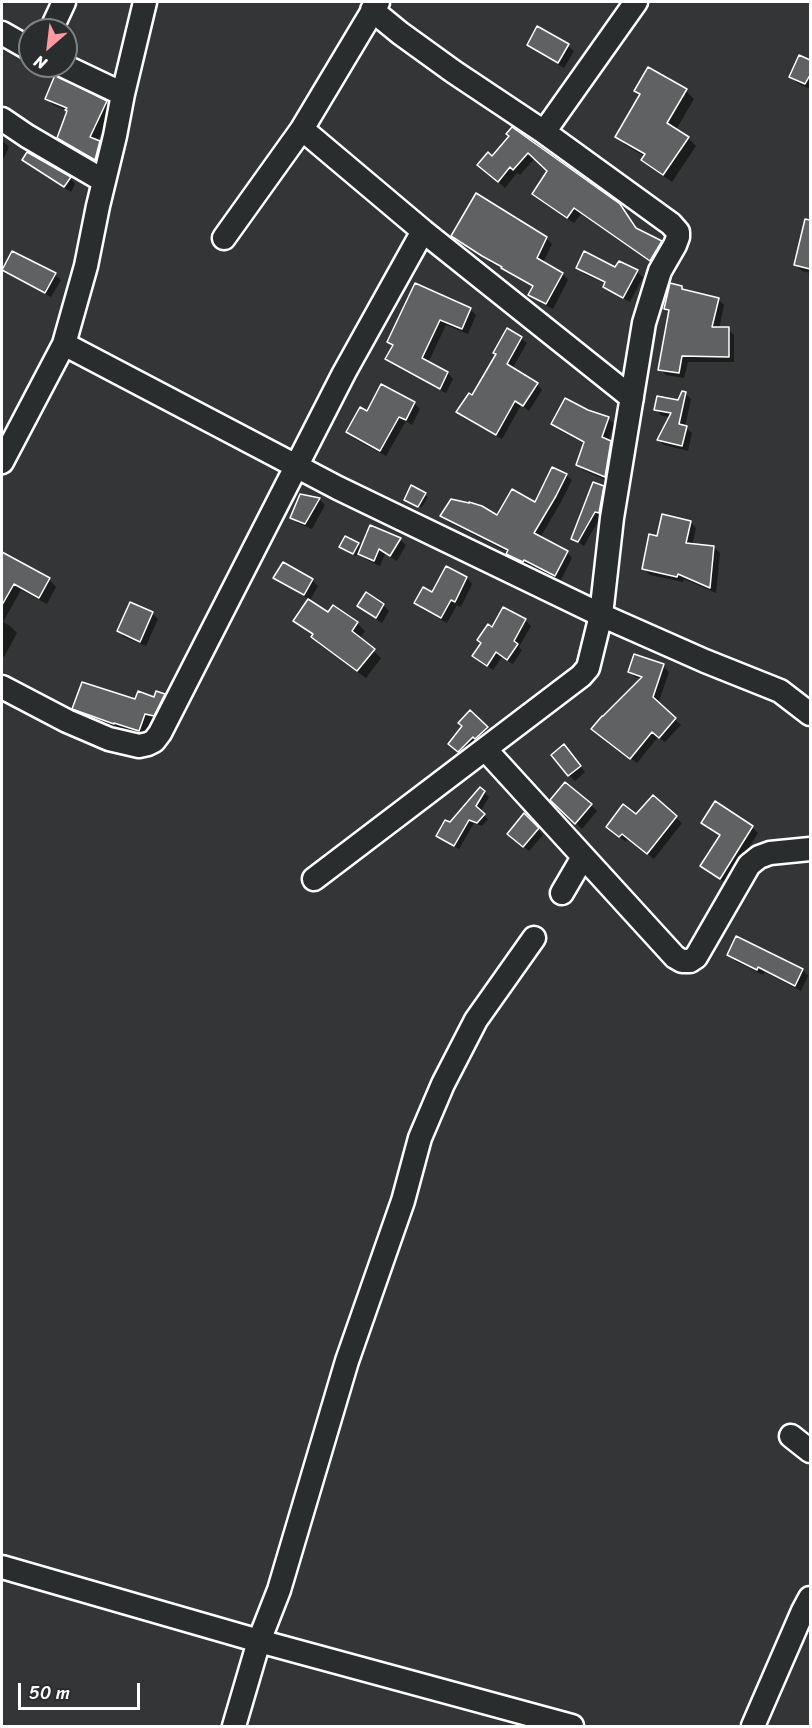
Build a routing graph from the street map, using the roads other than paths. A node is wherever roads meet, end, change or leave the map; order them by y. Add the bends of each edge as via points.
1 (64, 2) edge
2 (145, 2) edge
3 (636, 2) edge
4 (375, 6) edge
5 (57, 18) edge
6 (2, 33) edge
7 (18, 42) edge
8 (78, 73) edge
9 (123, 94) junction
10 (2, 118) edge
11 (302, 129) junction
12 (544, 132) junction
13 (104, 181) junction
14 (423, 231) junction
15 (224, 238) dead end
16 (64, 344) junction
17 (632, 398) junction
18 (2, 461) edge
19 (296, 465) junction
20 (601, 615) junction
21 (2, 687) edge
22 (810, 714) edge
23 (485, 749) junction
24 (810, 849) edge
25 (584, 857) junction
26 (314, 879) dead end
27 (562, 892) dead end
28 (534, 938) dead end
29 (791, 1436) dead end
30 (810, 1451) edge
31 (2, 1567) edge
32 (810, 1598) edge
33 (260, 1641) junction
34 (234, 1726) edge
35 (572, 1726) edge
36 (753, 1726) edge

1 - 5 street
2 - 9 street
3 - 12 street
4 - 11 street
4 - 12 street via 400,33
6 - 7 street
8 - 9 street
9 - 13 street
10 - 13 street
11 - 14 street
11 - 15 street
12 - 17 street via 678,232 660,271 644,323
13 - 16 street
14 - 17 street
14 - 19 street
16 - 18 street
16 - 19 street
17 - 20 street
19 - 20 street
19 - 21 street via 153,741 139,746 109,739
20 - 22 street via 780,691
20 - 23 street via 588,668
23 - 25 street
23 - 26 street
24 - 25 street via 770,853 749,865 696,957 690,961 675,957
25 - 27 street
28 - 33 street via 476,1020 420,1138
29 - 30 street
31 - 33 street
32 - 36 street
33 - 34 street
33 - 35 street

